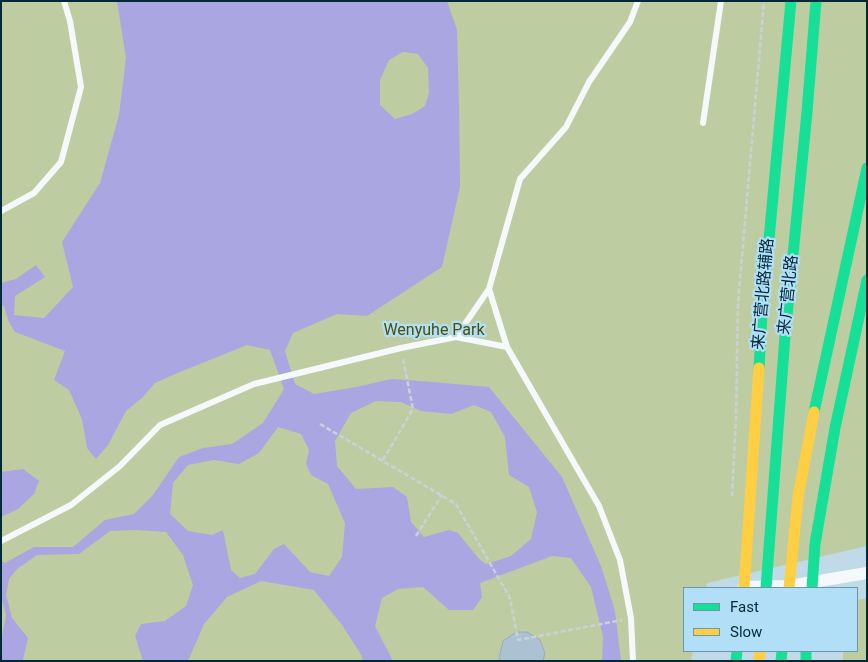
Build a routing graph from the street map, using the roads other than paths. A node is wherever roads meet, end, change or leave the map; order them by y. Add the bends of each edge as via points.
1 (64, 1) edge
2 (638, 1) edge
3 (721, 1) edge
4 (792, 1) edge
5 (816, 1) edge
6 (798, 38) dead end
7 (800, 57) dead end
8 (807, 112) junction
9 (703, 123) dead end
10 (867, 168) edge
11 (1, 210) edge
12 (867, 280) edge
13 (489, 290) junction
14 (456, 337) junction
15 (507, 347) junction
16 (1, 541) edge
17 (867, 573) edge
18 (812, 585) edge
19 (744, 587) edge
20 (766, 587) edge
21 (789, 587) edge
22 (633, 661) edge

1 - 11 lane via 81,87 61,162 34,193
2 - 13 lane via 630,22 589,82 566,127 520,179
3 - 9 lane
4 - 6 main road
4 - 19 main road, 来广营北路辅路 via 762,315
5 - 8 main road, 来广营北路
7 - 8 main road
8 - 20 main road, 来广营北路 via 785,336
10 - 21 main road via 798,497
12 - 18 main road via 835,428 815,544
13 - 14 lane
13 - 15 lane
14 - 15 lane
14 - 16 lane via 254,384 160,425 120,466 71,505
15 - 22 lane via 599,506 620,560 631,618
17 - 18 street
18 - 21 street
20 - 21 street

